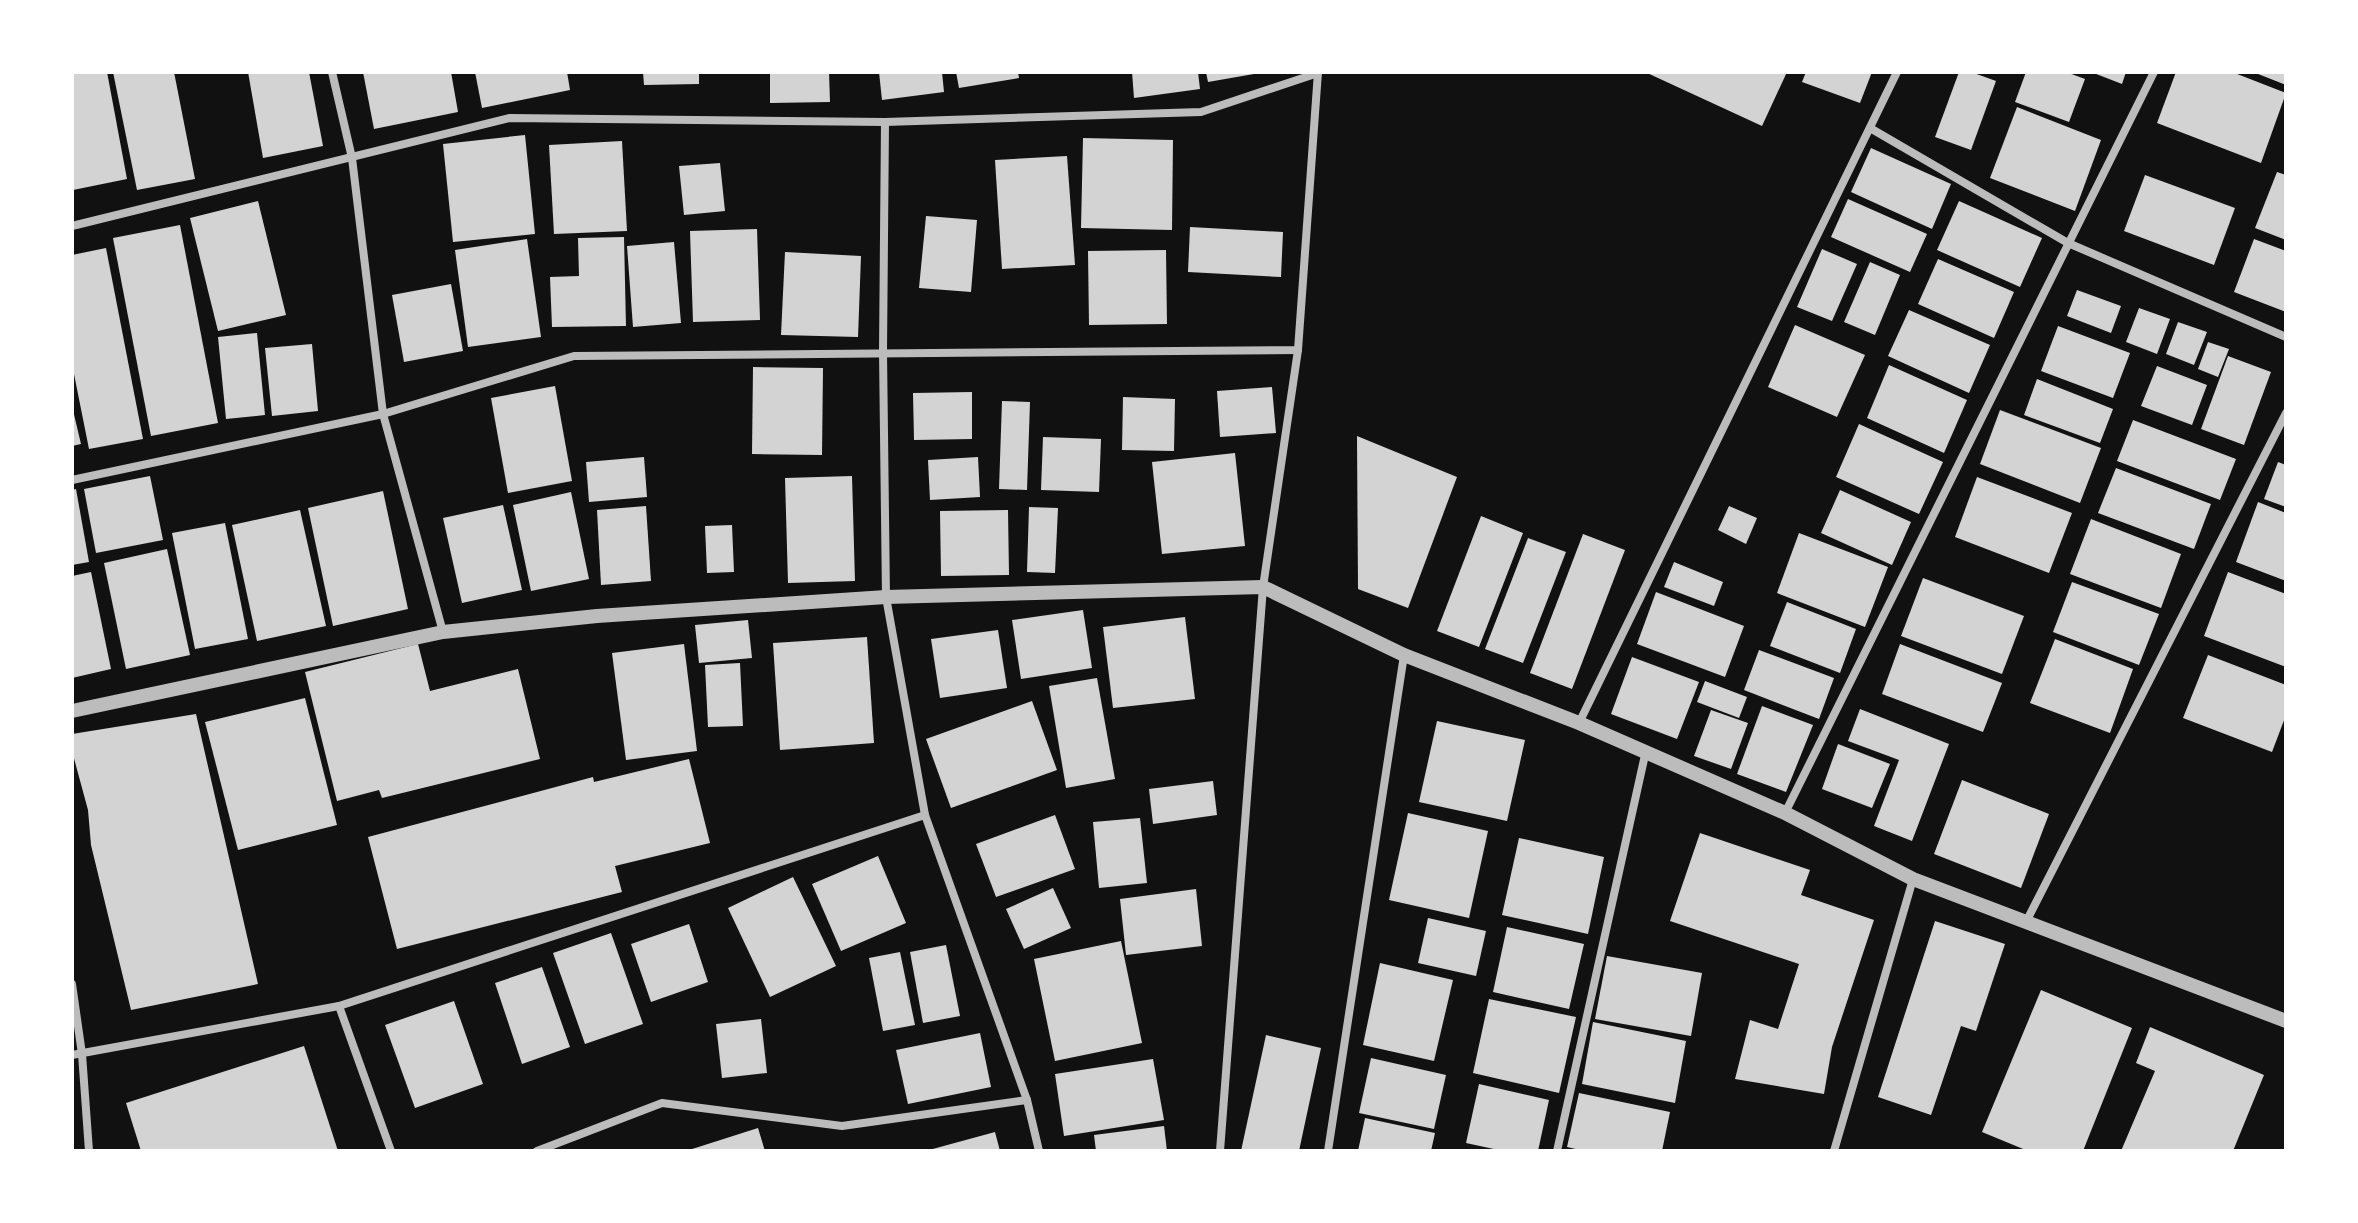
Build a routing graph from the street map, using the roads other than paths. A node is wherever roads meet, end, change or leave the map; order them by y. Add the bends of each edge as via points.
1 (332, 72) edge
2 (1318, 72) edge
3 (1897, 72) edge
4 (2154, 72) edge
5 (885, 122) junction
6 (1870, 128) junction
7 (352, 158) junction
8 (72, 226) edge
9 (2068, 243) junction
10 (2286, 337) edge
11 (1298, 350) junction
12 (883, 352) junction
13 (2286, 413) edge
14 (383, 414) junction
15 (72, 480) edge
16 (1263, 587) junction
17 (886, 597) junction
18 (443, 632) junction
19 (1404, 655) junction
20 (72, 711) edge
21 (1579, 723) junction
22 (1645, 755) junction
23 (1785, 813) junction
24 (925, 815) junction
25 (1913, 879) junction
26 (2026, 923) junction
27 (72, 984) edge
28 (339, 1006) junction
29 (2286, 1021) edge
30 (82, 1054) junction
31 (72, 1055) edge
32 (1027, 1100) junction
33 (89, 1151) edge
34 (391, 1151) edge
35 (537, 1151) edge
36 (1039, 1151) edge
37 (1220, 1151) edge
38 (1328, 1151) edge
39 (1557, 1151) edge
40 (1834, 1151) edge

1 - 7 street
2 - 5 street via 1201,112
2 - 11 street
3 - 6 street
4 - 9 street
5 - 7 street via 510,118
5 - 12 street
6 - 9 street
6 - 21 street
7 - 8 street
7 - 14 street
9 - 10 street
9 - 23 street
11 - 12 street
11 - 16 street
12 - 14 street via 574,356
12 - 17 street
13 - 26 street
14 - 15 street
14 - 18 street
16 - 17 street
16 - 19 street
16 - 37 street
17 - 18 street
17 - 24 street
18 - 20 street
19 - 21 street
19 - 38 street
21 - 22 street
22 - 23 street
22 - 39 street
23 - 25 street
24 - 28 street
24 - 32 street
25 - 26 street
25 - 40 street
26 - 29 street
27 - 30 street
28 - 30 street
28 - 34 street
30 - 31 street
30 - 33 street
32 - 35 street via 842,1126 662,1103
32 - 36 street

